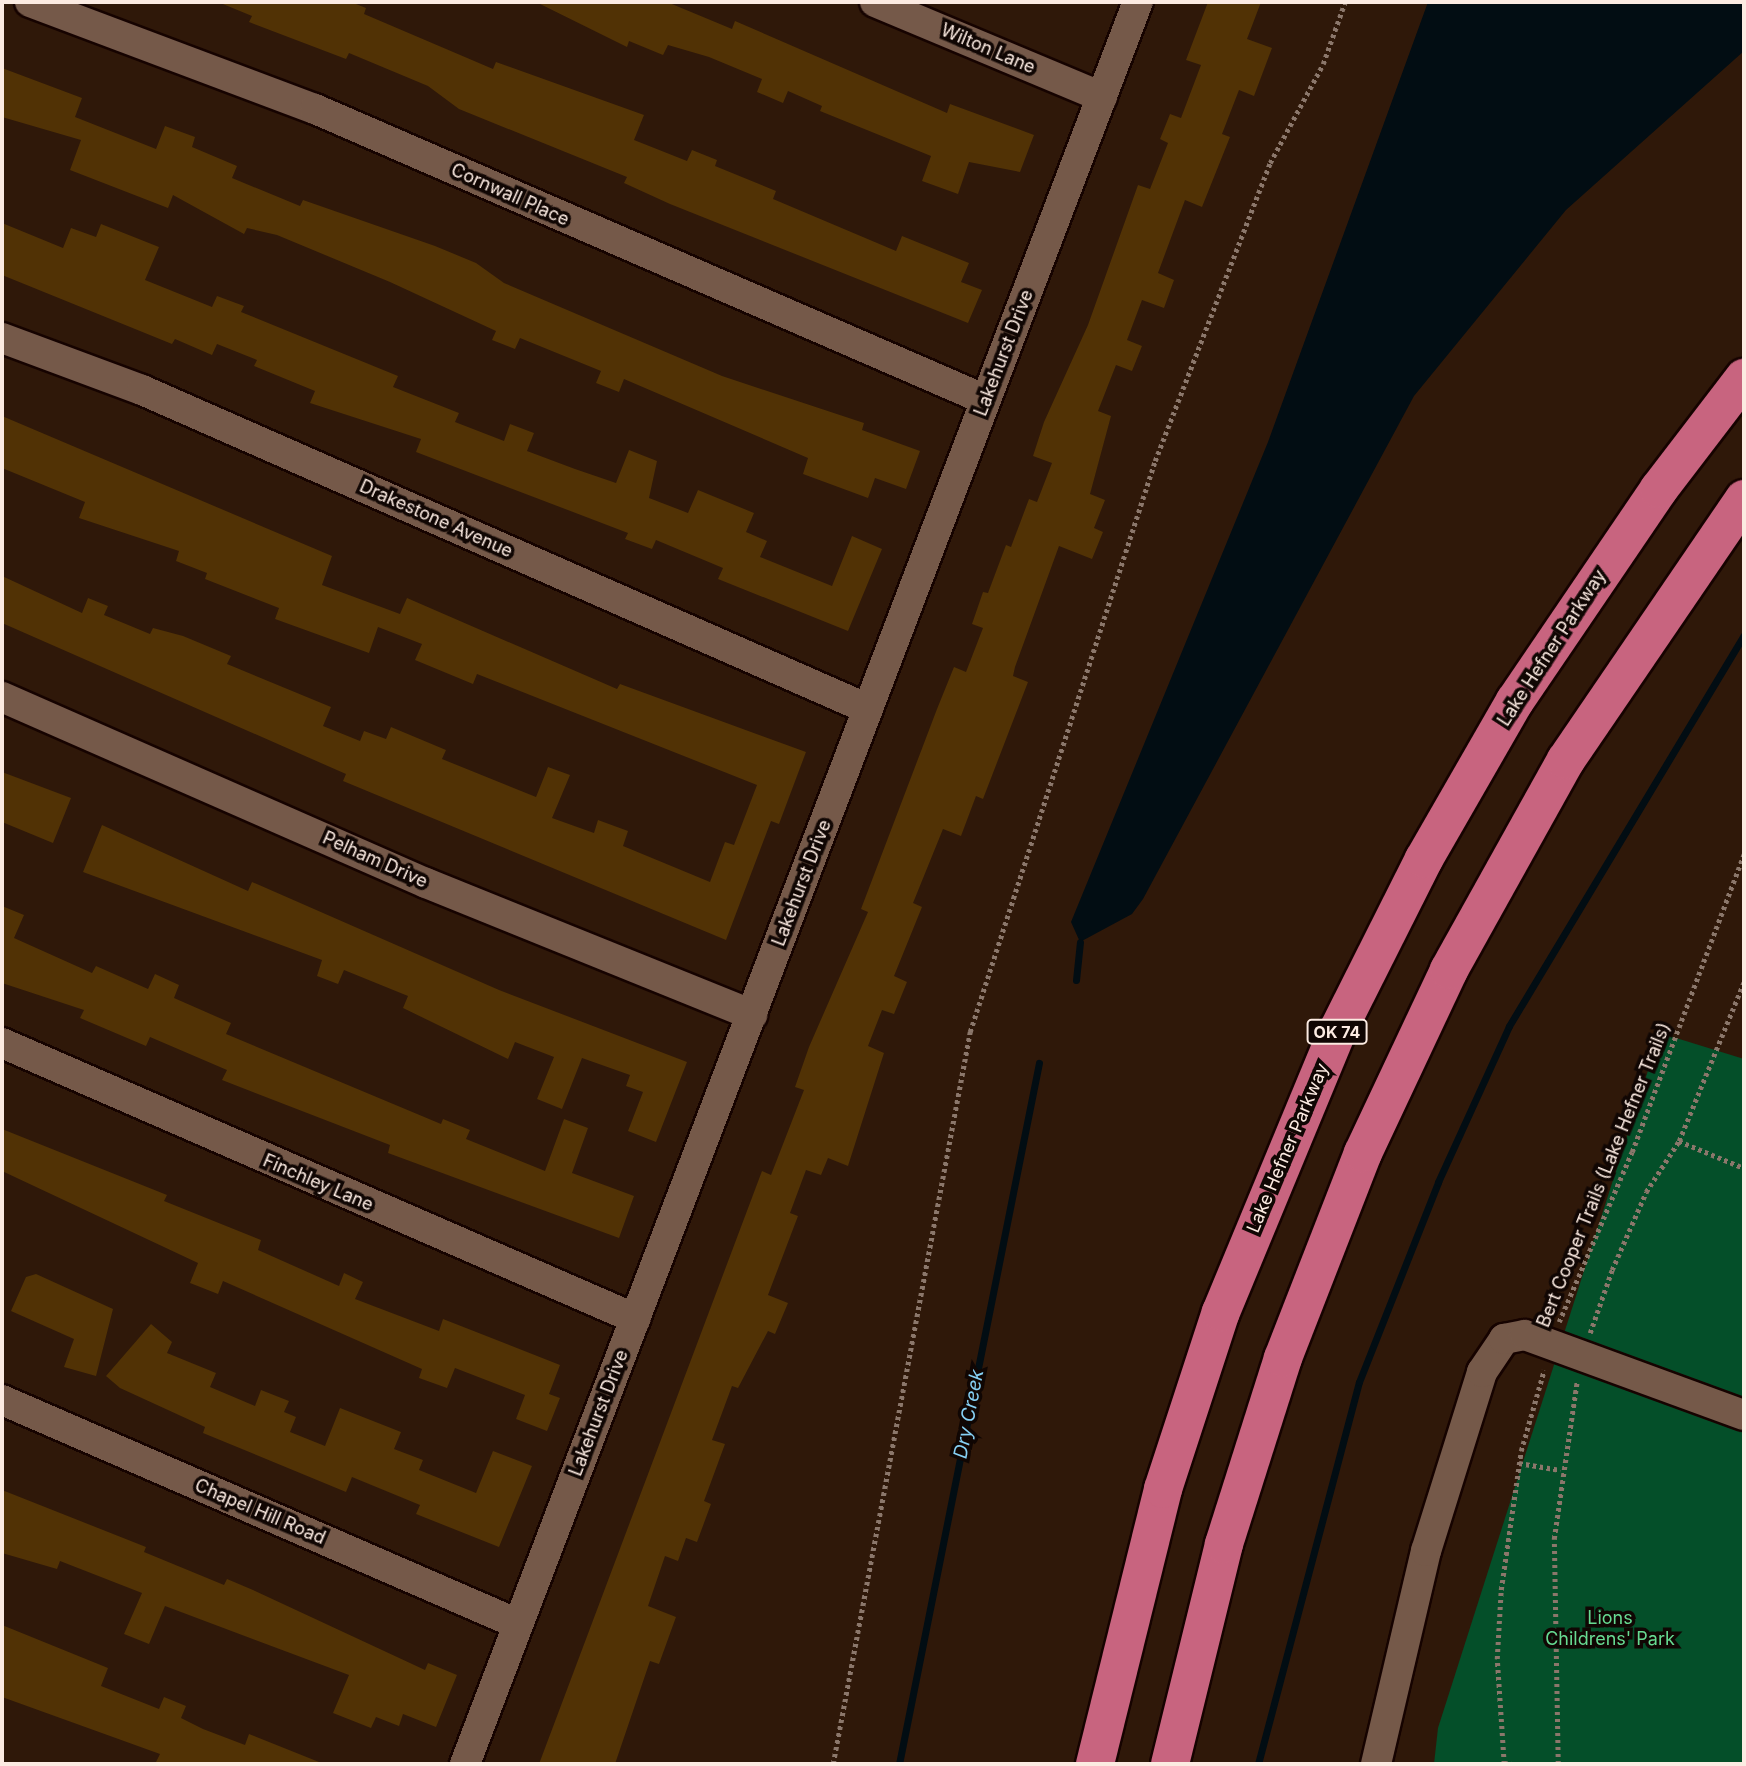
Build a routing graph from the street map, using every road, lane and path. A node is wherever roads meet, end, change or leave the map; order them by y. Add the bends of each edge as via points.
1 (30, 2) edge
2 (875, 2) edge
3 (1139, 2) edge
4 (1345, 2) edge
5 (1102, 97) junction
6 (2, 338) edge
7 (1744, 378) edge
8 (986, 400) junction
9 (1744, 499) edge
10 (2, 697) edge
11 (868, 709) junction
12 (1744, 854) edge
13 (751, 1014) junction
14 (2, 1043) edge
15 (1679, 1142) dead end
16 (1744, 1168) edge
17 (636, 1319) junction
18 (1552, 1344) junction
19 (2, 1400) edge
20 (1744, 1415) edge
21 (1519, 1463) junction
22 (1560, 1470) dead end
23 (518, 1624) junction
24 (465, 1764) edge
25 (833, 1764) edge
26 (1095, 1764) edge
27 (1170, 1764) edge
28 (1376, 1764) edge
29 (1504, 1764) edge
30 (1511, 1764) edge

1 - 8 street, Cornwall Place via 314,109
2 - 5 street, Wilton Lane
3 - 5 street, Lakehurst Drive
4 - 25 path via 1323,64 1270,163 1155,461 970,1032
5 - 8 street, Lakehurst Drive
6 - 11 street, Drakestone Avenue via 142,390
7 - 26 highway, Lake Hefner Parkway / OK 74 via 1644,510 1515,701 1424,859 1338,1030 1221,1312 1163,1489
8 - 11 street, Lakehurst Drive
9 - 27 highway via 1566,760 1448,970 1363,1153 1283,1358 1224,1544
10 - 13 street, Pelham Drive via 426,883
11 - 13 street, Lakehurst Drive
12 - 18 path, Bert Cooper Trails (Lake Hefner Trails)
13 - 17 street, Lakehurst Drive
14 - 17 street, Finchley Lane
15 - 16 path
17 - 23 street, Lakehurst Drive
18 - 20 street
18 - 21 path, Bert Cooper Trails (Lake Hefner Trails)
18 - 28 street via 1525,1335 1504,1339 1482,1372 1426,1551
19 - 23 street, Chapel Hill Road
21 - 22 path
21 - 29 path, Bert Cooper Trails (Lake Hefner Trails) via 1497,1659
23 - 24 street, Lakehurst Drive
29 - 30 path

